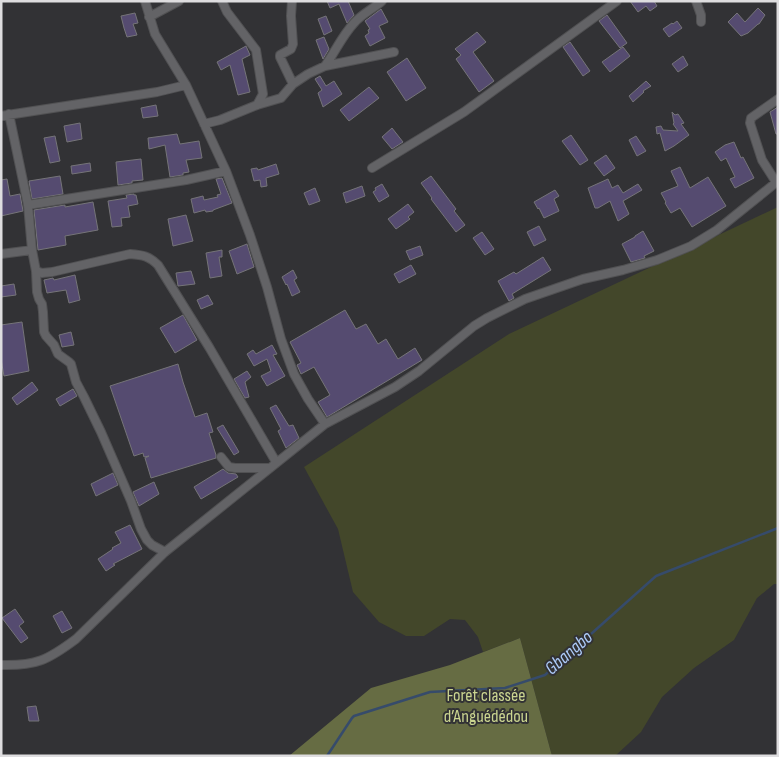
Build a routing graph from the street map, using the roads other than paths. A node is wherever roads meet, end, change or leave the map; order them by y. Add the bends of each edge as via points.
1 (145, 1) edge
2 (179, 1) edge
3 (222, 1) edge
4 (292, 1) edge
5 (382, 1) edge
6 (617, 1) edge
7 (696, 1) edge
8 (150, 16) junction
9 (701, 22) dead end
10 (394, 52) dead end
11 (325, 66) junction
12 (293, 84) junction
13 (186, 85) junction
14 (778, 99) edge
15 (257, 105) junction
16 (5, 115) edge
17 (204, 124) junction
18 (372, 168) dead end
19 (226, 172) junction
20 (777, 181) edge
21 (28, 205) junction
22 (32, 250) junction
23 (1, 254) edge
24 (36, 272) junction
25 (325, 424) junction
26 (221, 456) dead end
27 (276, 462) junction
28 (270, 468) junction
29 (165, 552) junction
30 (1, 665) edge

1 - 8 street
2 - 8 street
3 - 15 street via 226,12 256,50 263,94
4 - 12 street via 293,44 280,57
5 - 11 street via 353,24
6 - 18 street via 464,112
7 - 9 street
8 - 13 street via 155,34
10 - 11 street
11 - 12 street
12 - 15 street via 281,98
13 - 16 street
13 - 17 street
14 - 20 street via 756,113 750,123 762,160
15 - 17 street
16 - 21 street
17 - 19 street
19 - 21 street
19 - 25 street via 250,235 294,374
20 - 25 street via 718,230 691,246 657,260 583,279 525,299 486,318 418,372
21 - 22 street
22 - 23 street
22 - 24 street
24 - 27 street via 52,272 130,254 151,258
24 - 29 street via 44,332 58,354 71,364 76,382 147,540
25 - 27 street
26 - 28 street via 229,467
27 - 28 street
28 - 29 street
29 - 30 street via 76,639 52,656 23,665

